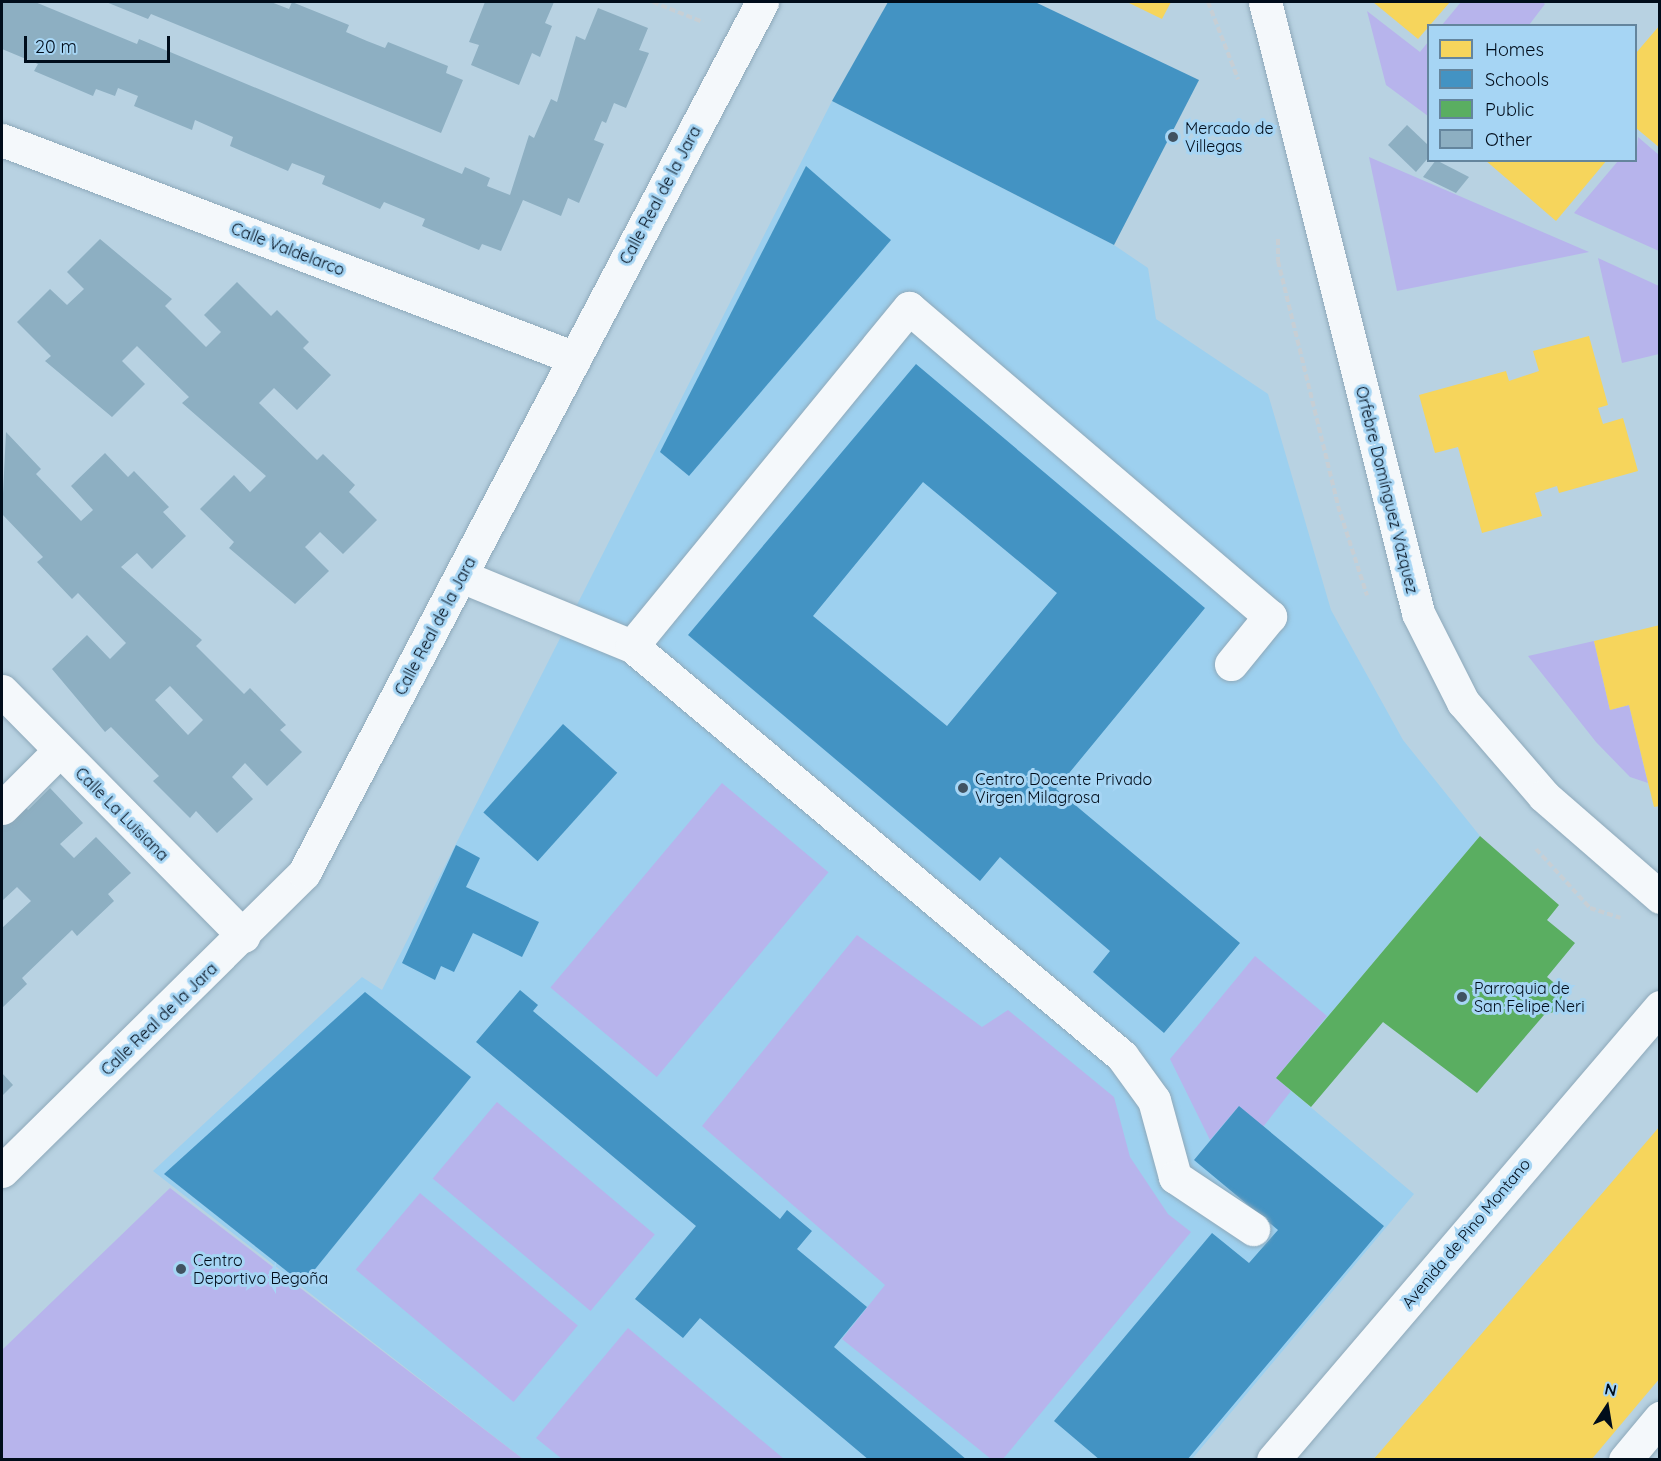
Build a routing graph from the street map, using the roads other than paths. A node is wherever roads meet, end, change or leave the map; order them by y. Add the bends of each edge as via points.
1 (762, 2) edge
2 (1265, 2) edge
3 (4, 144) edge
4 (575, 358) junction
5 (461, 576) junction
6 (632, 646) junction
7 (1231, 664) dead end
8 (2, 691) edge
9 (59, 751) junction
10 (2, 808) edge
11 (1659, 897) edge
12 (244, 936) junction
13 (1659, 1007) edge
14 (2, 1171) edge
15 (1253, 1229) dead end
16 (1659, 1418) edge
17 (1273, 1460) edge
18 (1625, 1460) edge

1 - 4 street, Calle Real de la Jara
2 - 11 street, Orfebre Domínguez Vázquez via 1418,613 1463,702 1544,796
3 - 4 street, Calle Valdelarco
4 - 5 street, Calle Real de la Jara
5 - 6 street
5 - 12 street, Calle Real de la Jara via 304,873
6 - 7 street via 909,308 1270,616
6 - 15 street via 1122,1056 1154,1100 1175,1177
8 - 9 street, Calle La Luisiana
9 - 10 street
9 - 12 street, Calle La Luisiana
12 - 14 street, Calle Real de la Jara
13 - 17 street, Avenida de Pino Montano
16 - 18 street

